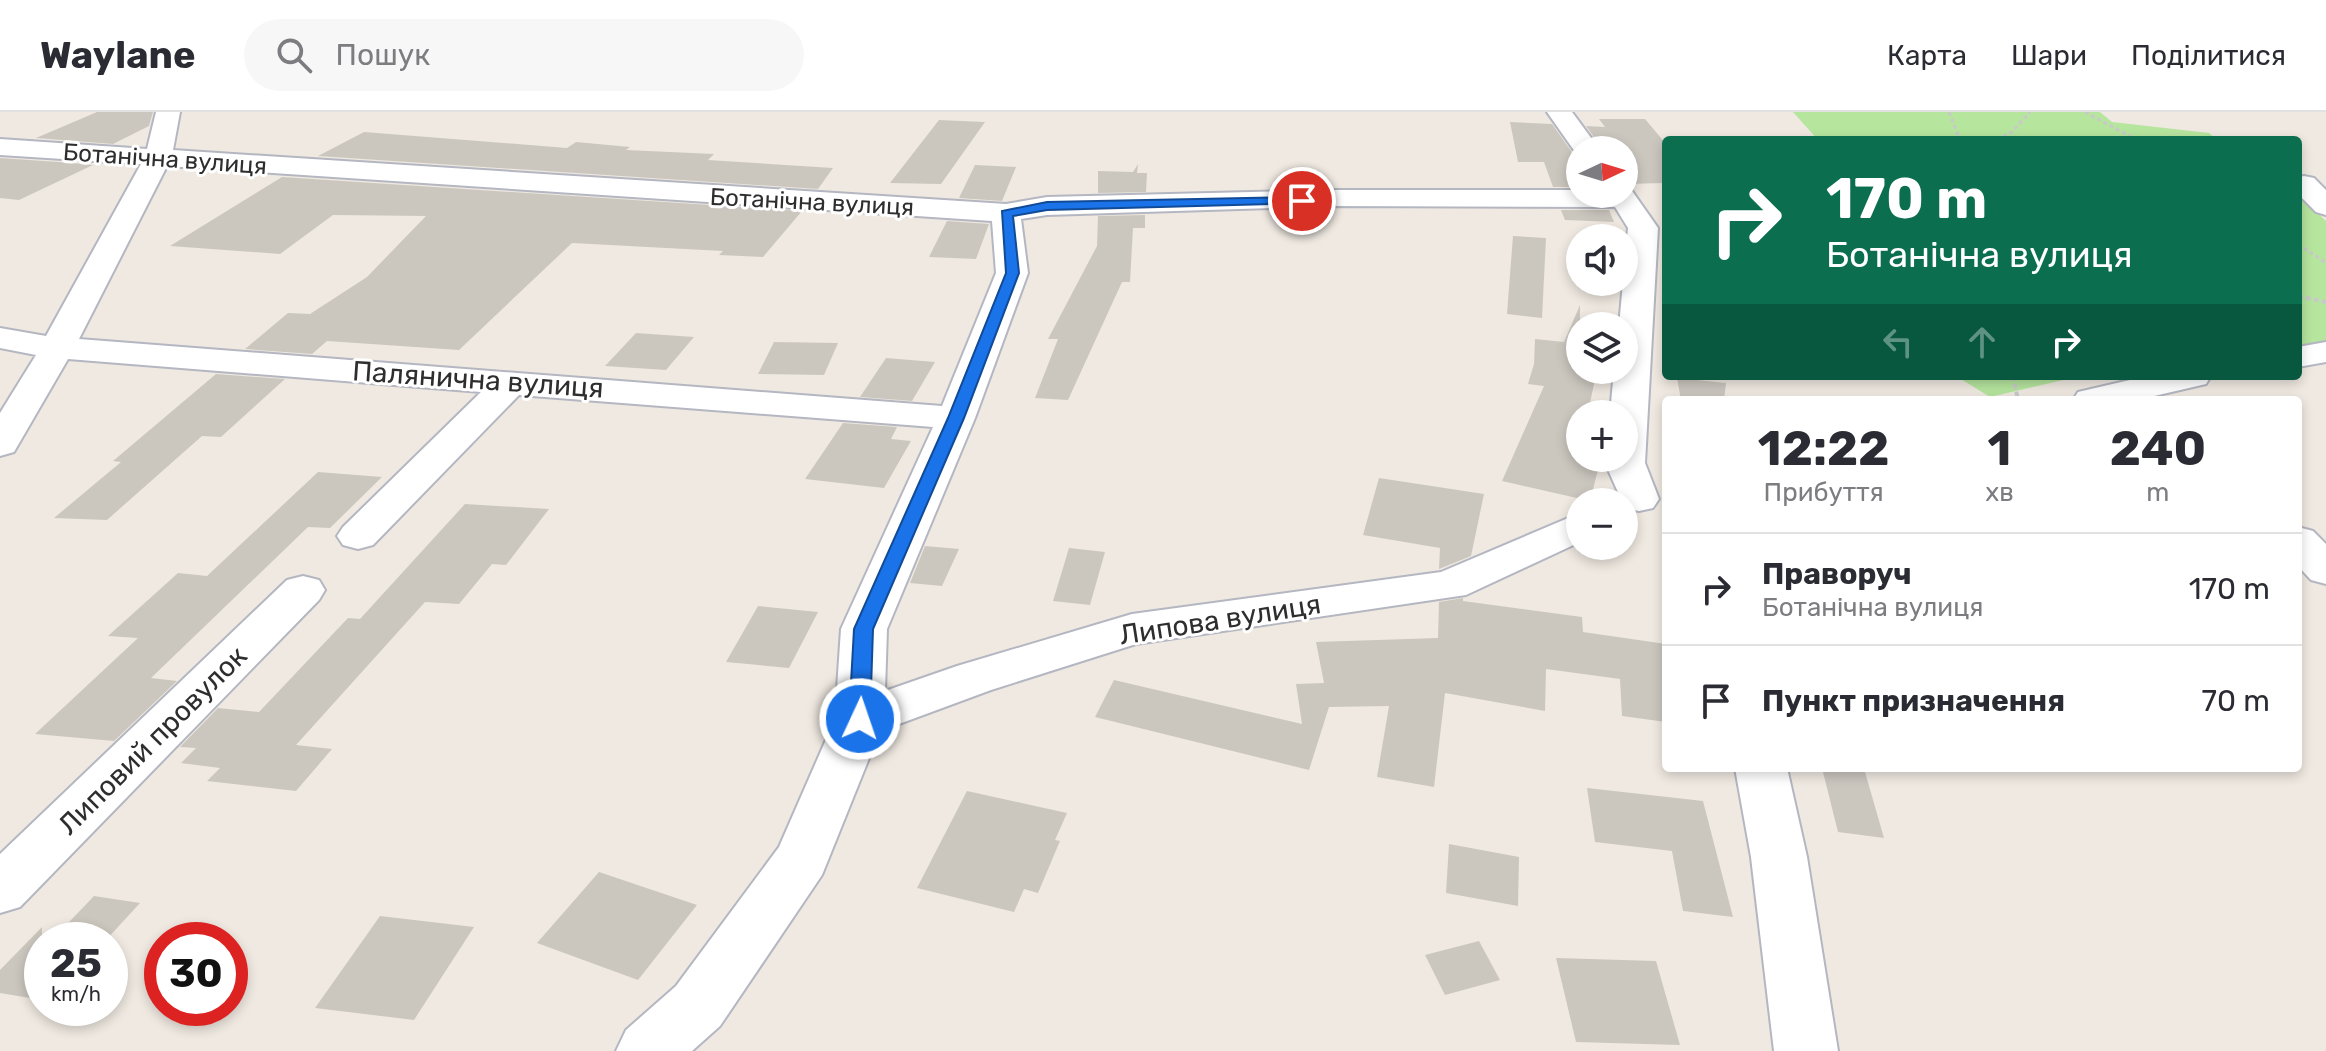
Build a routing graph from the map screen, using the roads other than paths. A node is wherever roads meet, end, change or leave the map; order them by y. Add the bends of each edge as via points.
1 (168, 112) edge
2 (1559, 112) edge
3 (1577, 136) edge
4 (0, 147) edge
5 (158, 157) junction
6 (2304, 184) dead end
7 (1566, 197) edge
8 (2326, 206) edge
9 (1629, 208) edge
10 (1006, 213) junction
11 (0, 338) edge
12 (57, 348) junction
13 (2326, 352) edge
14 (0, 354) edge
15 (2302, 356) edge
16 (2185, 380) edge
17 (512, 381) junction
18 (2161, 393) edge
19 (2131, 396) edge
20 (956, 418) junction
21 (0, 444) edge
22 (1643, 504) edge
23 (1566, 532) edge
24 (358, 536) dead end
25 (2302, 544) edge
26 (2326, 570) edge
27 (303, 590) dead end
28 (860, 719) junction
29 (1762, 772) edge
30 (0, 890) edge
31 (648, 1051) edge
32 (1806, 1051) edge

1 - 5 street
2 - 3 street
4 - 5 street, Ботанічна вулиця
5 - 10 street, Ботанічна вулиця
5 - 12 street
6 - 8 street
7 - 10 street, Ботанічна вулиця via 1047,206
9 - 22 street via 1643,228 1625,463
10 - 20 street via 1012,273
11 - 12 street, Палянична вулиця
12 - 14 street
12 - 17 street, Палянична вулиця
12 - 21 street
13 - 15 street
16 - 18 street
17 - 20 street, Палянична вулиця
17 - 24 street
18 - 19 street
20 - 28 street via 864,629
23 - 28 street, Липова вулиця via 1450,585 1132,629
25 - 26 street
27 - 30 street, Липовий провулок
28 - 31 street via 802,859 698,1006
29 - 32 street

